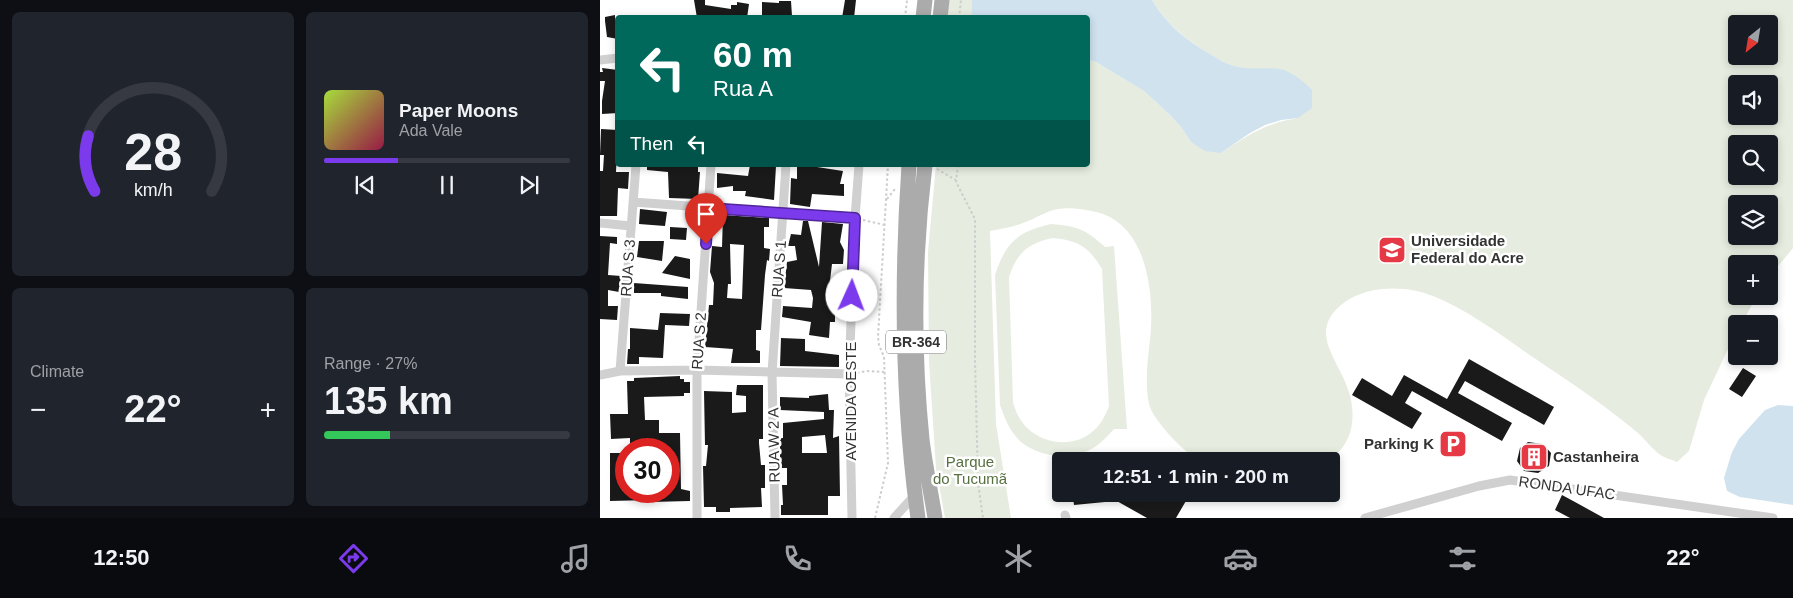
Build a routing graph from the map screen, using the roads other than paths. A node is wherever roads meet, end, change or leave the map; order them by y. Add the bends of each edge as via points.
1 (925, 0) edge
2 (942, 0) edge
3 (923, 15) edge
4 (940, 15) edge
5 (615, 58) edge
6 (600, 60) edge
7 (636, 167) edge
8 (711, 167) edge
9 (786, 167) edge
10 (860, 167) edge
11 (909, 167) edge
12 (925, 167) edge
13 (634, 202) junction
14 (708, 208) junction
15 (783, 213) junction
16 (855, 218) junction
17 (600, 222) edge
18 (631, 226) junction
19 (620, 370) junction
20 (697, 370) junction
21 (772, 373) junction
22 (849, 374) junction
23 (600, 375) edge
24 (915, 495) junction
25 (692, 518) edge
26 (697, 518) edge
27 (701, 518) edge
28 (775, 518) edge
29 (852, 518) edge
30 (894, 518) edge
31 (918, 518) edge
32 (935, 518) edge
33 (1365, 518) edge
34 (1773, 518) edge

1 - 3 main road
2 - 4 main road
5 - 6 street
7 - 13 street, RUA S 3
8 - 14 street, RUA S 2
9 - 15 street, RUA S 1
10 - 16 street, AVENIDA OESTE
11 - 24 main road, BR-364 via 904,217 903,306 908,428
12 - 32 main road, BR-364 via 916,335 922,439
13 - 14 street
13 - 18 street, RUA S 3
14 - 15 street
14 - 20 street, RUA S 2
15 - 16 street
15 - 21 street, RUA S 1
16 - 22 street, AVENIDA OESTE
17 - 18 street
18 - 19 street, RUA S 3
19 - 20 street
19 - 23 street
20 - 21 street
20 - 26 street, RUA S 2
21 - 22 street
21 - 28 street, RUA W 2 A
22 - 29 street, AVENIDA OESTE
24 - 30 street
24 - 31 main road, BR-364
25 - 26 street
26 - 27 street
33 - 34 street, RONDA UFAC via 1510,480

